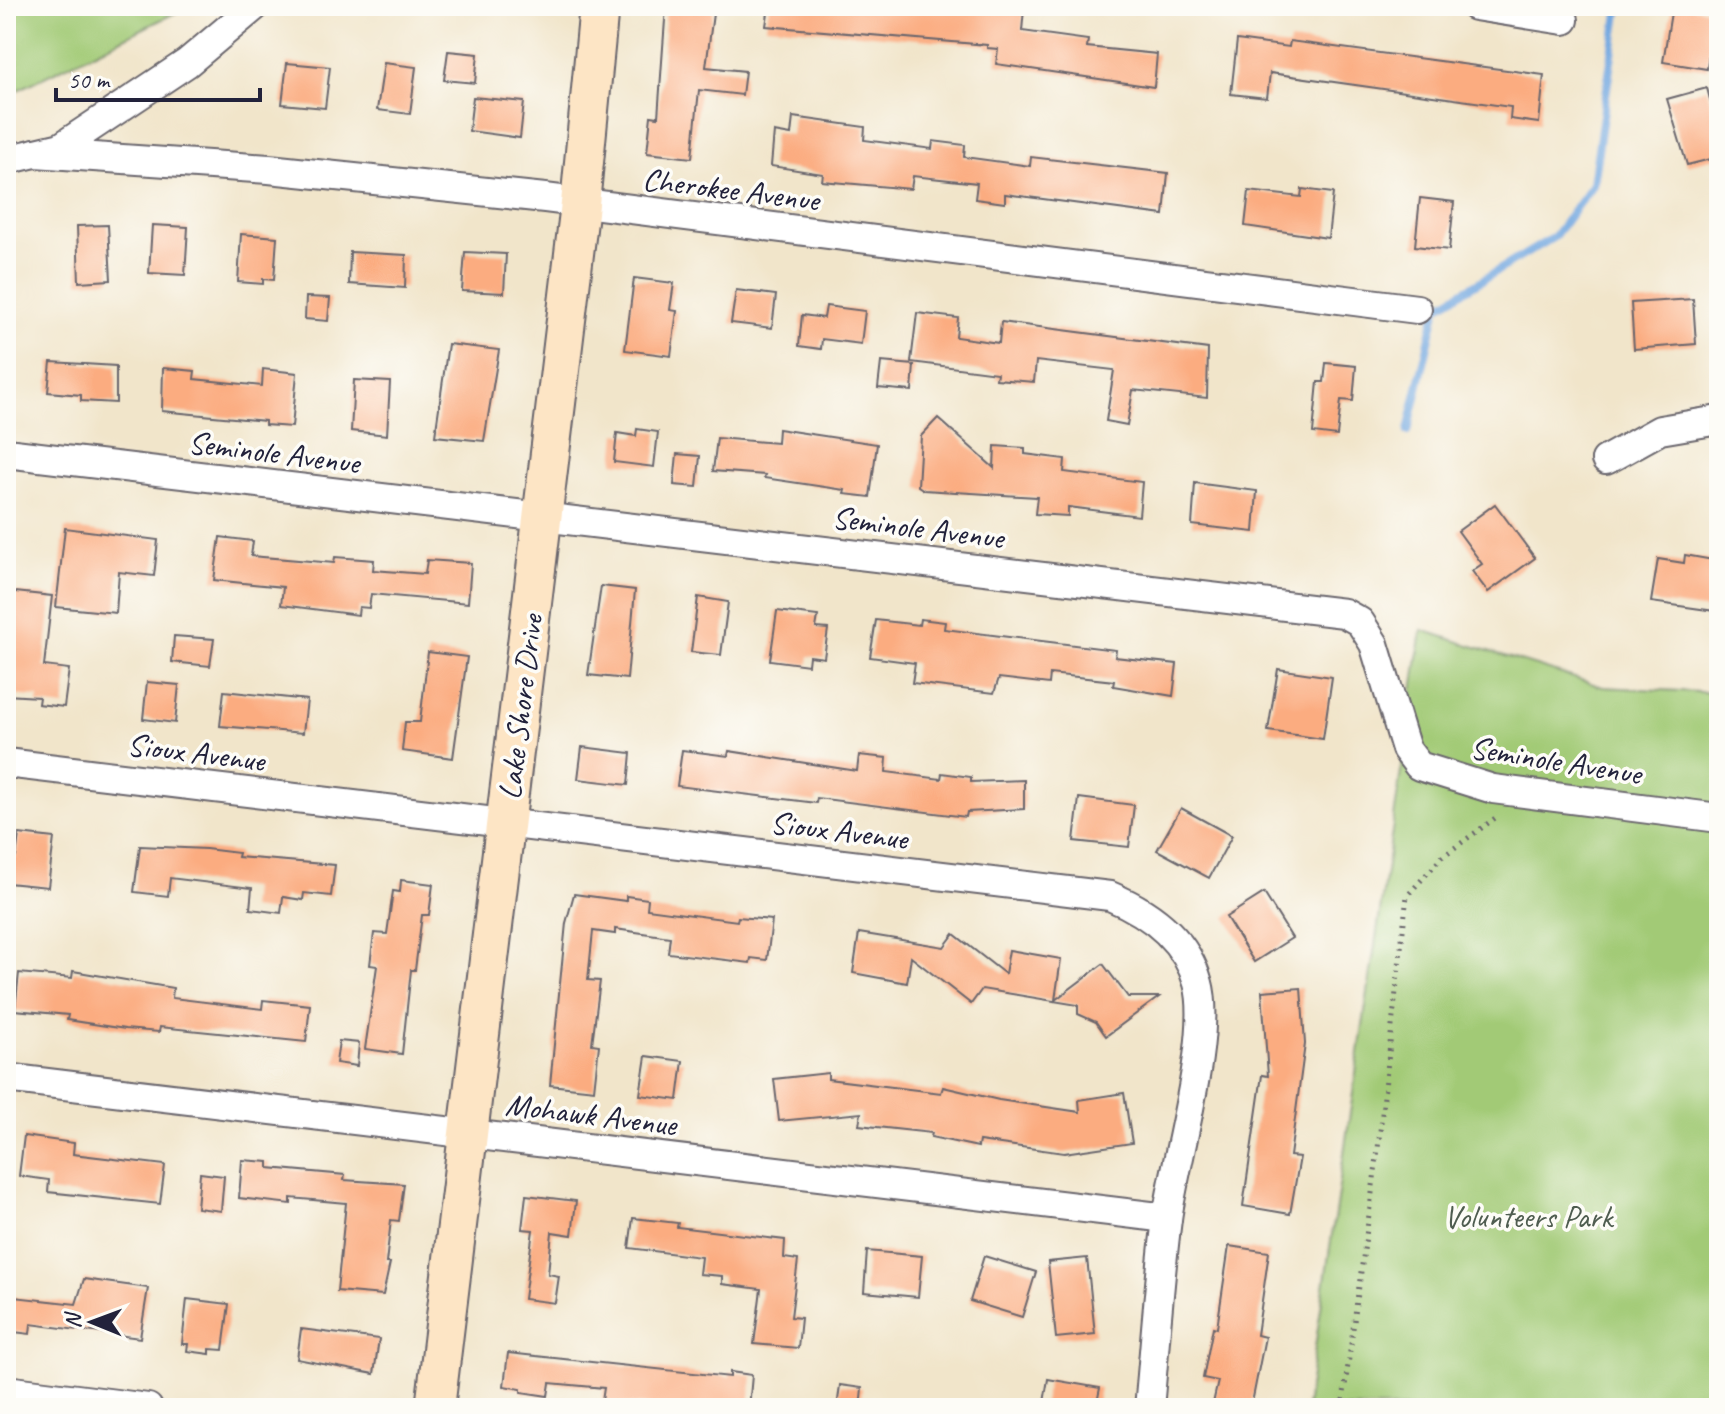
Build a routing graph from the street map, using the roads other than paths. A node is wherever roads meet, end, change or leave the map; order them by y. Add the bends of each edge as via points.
1 (255, 6) edge
2 (599, 6) edge
3 (1475, 6) edge
4 (1564, 20) dead end
5 (35, 153) junction
6 (6, 160) edge
7 (580, 204) junction
8 (1417, 309) dead end
9 (1719, 420) edge
10 (6, 453) edge
11 (1606, 460) dead end
12 (543, 515) junction
13 (6, 763) edge
14 (1719, 818) edge
15 (505, 824) junction
16 (6, 1078) edge
17 (468, 1133) junction
18 (1167, 1218) junction
19 (6, 1390) edge
20 (148, 1408) edge
21 (435, 1408) edge
22 (1149, 1408) edge

1 - 5 street via 187,63 61,147
2 - 7 street, Lake Shore Drive
3 - 4 street
5 - 6 street
5 - 7 street, Cherokee Avenue via 269,169
7 - 8 street, Cherokee Avenue
7 - 12 street, Lake Shore Drive
9 - 11 street via 1660,430
10 - 12 street, Seminole Avenue
12 - 14 street, Seminole Avenue via 1344,613 1360,622 1374,644 1406,749 1419,766 1449,778 1521,792
12 - 15 street, Lake Shore Drive
13 - 15 street, Sioux Avenue
15 - 17 street, Lake Shore Drive
15 - 18 street, Sioux Avenue via 1110,896 1144,912 1184,951 1202,1004 1203,1023
16 - 17 street, Mohawk Avenue
17 - 18 street, Mohawk Avenue
17 - 21 street, Lake Shore Drive
18 - 22 street, Sioux Avenue
19 - 20 street

